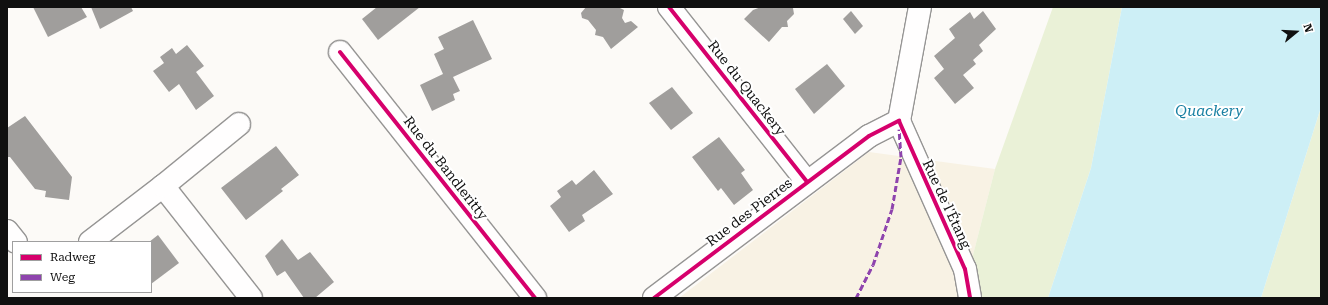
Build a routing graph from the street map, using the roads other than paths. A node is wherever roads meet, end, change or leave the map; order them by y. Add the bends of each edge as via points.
1 (669, 7) edge
2 (920, 7) edge
3 (340, 52) dead end
4 (899, 121) junction
5 (239, 124) dead end
6 (807, 182) junction
7 (163, 186) junction
8 (7, 231) edge
9 (15, 241) edge
10 (91, 241) edge
11 (251, 298) edge
12 (535, 298) edge
13 (654, 298) edge
14 (970, 298) edge

1 - 6 street, Rue du Quackery
2 - 4 street
3 - 12 street, Rue du Bandleritty
4 - 6 street, Rue des Pierres via 869,136
4 - 14 street, Rue de l'Étang via 965,269
5 - 7 street
6 - 13 street, Rue des Pierres
7 - 10 street
7 - 11 street
8 - 9 street

